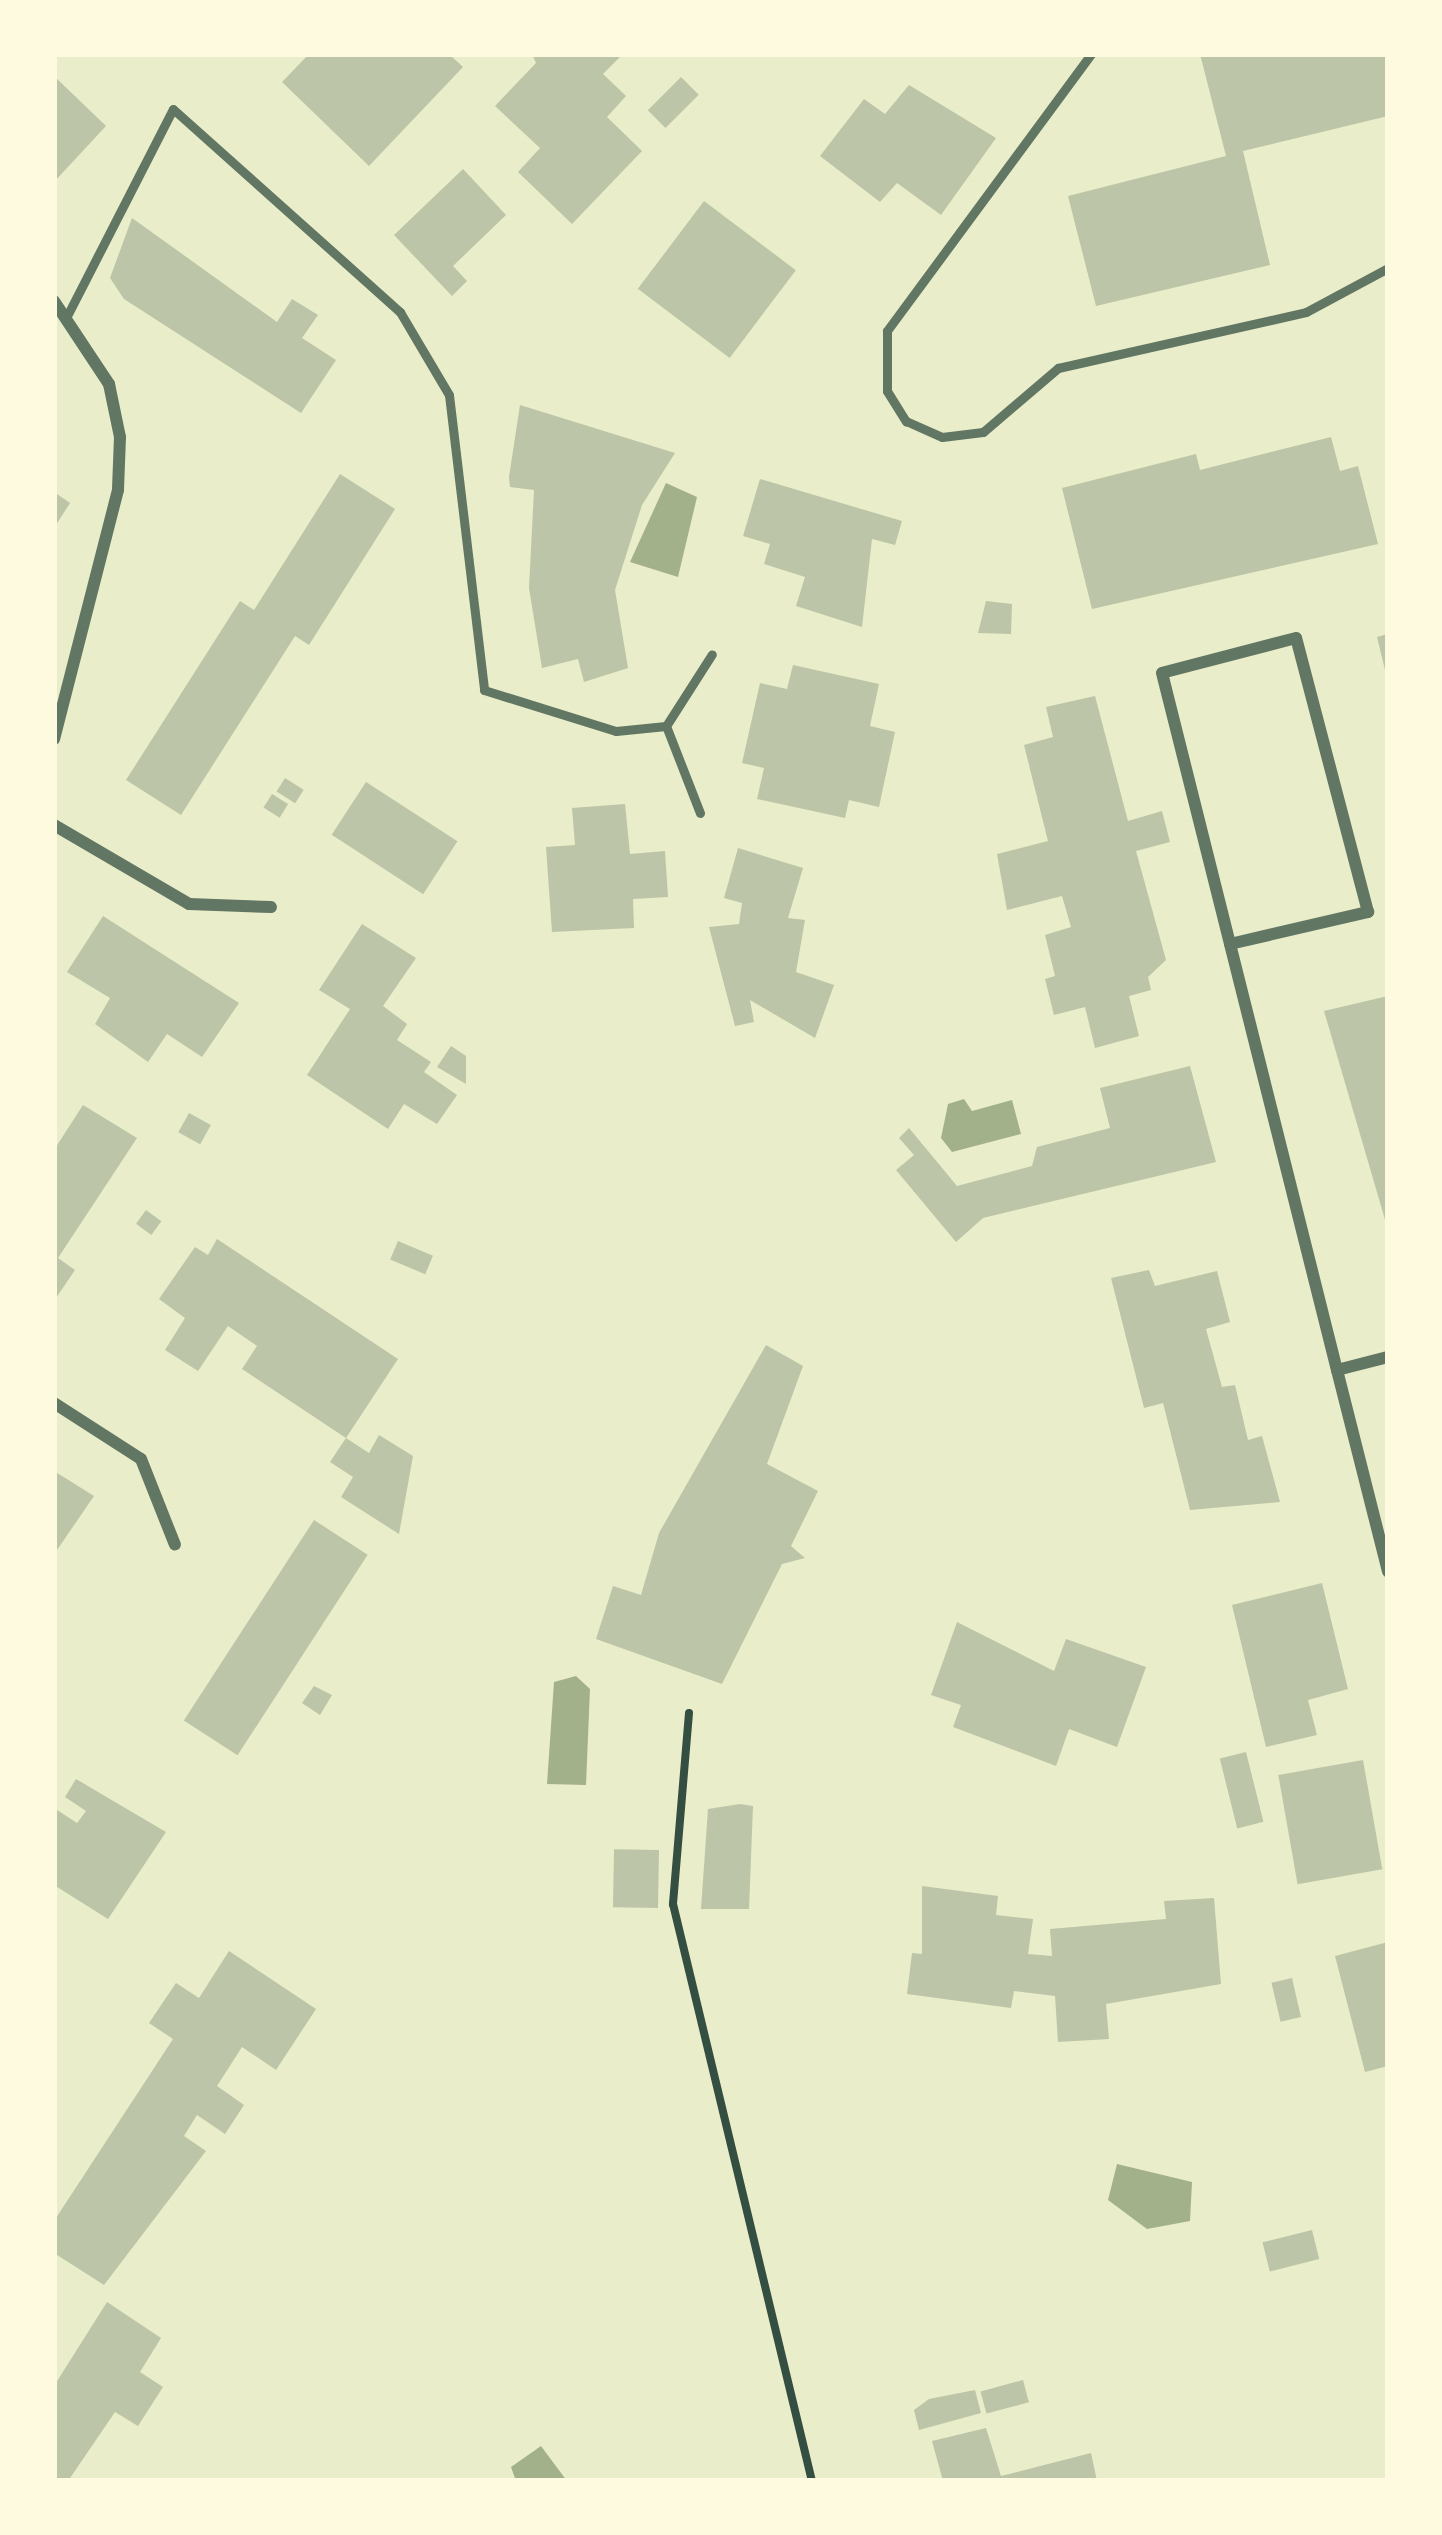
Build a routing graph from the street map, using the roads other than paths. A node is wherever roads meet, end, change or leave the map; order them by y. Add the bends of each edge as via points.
1 (1091, 54) edge
2 (1388, 268) edge
3 (54, 301) edge
4 (68, 314) junction
5 (712, 654) dead end
6 (666, 726) junction
7 (54, 739) edge
8 (700, 813) dead end
9 (54, 825) edge
10 (271, 907) dead end
11 (1230, 944) junction
12 (1388, 1357) edge
13 (1337, 1370) junction
14 (54, 1403) edge
15 (175, 1545) dead end
16 (1388, 1573) edge

1 - 2 lane via 887,332 887,391 906,421 942,437 983,431 1058,368 1306,312
3 - 4 street
4 - 6 lane via 173,109 400,312 448,395 484,690 616,731
4 - 7 street via 109,384 120,436 118,490
5 - 6 lane
6 - 8 lane
9 - 10 street via 189,904
11 - 11 street via 1368,912 1296,638 1162,673
11 - 13 street
12 - 13 street
13 - 16 street
14 - 15 street via 141,1459

